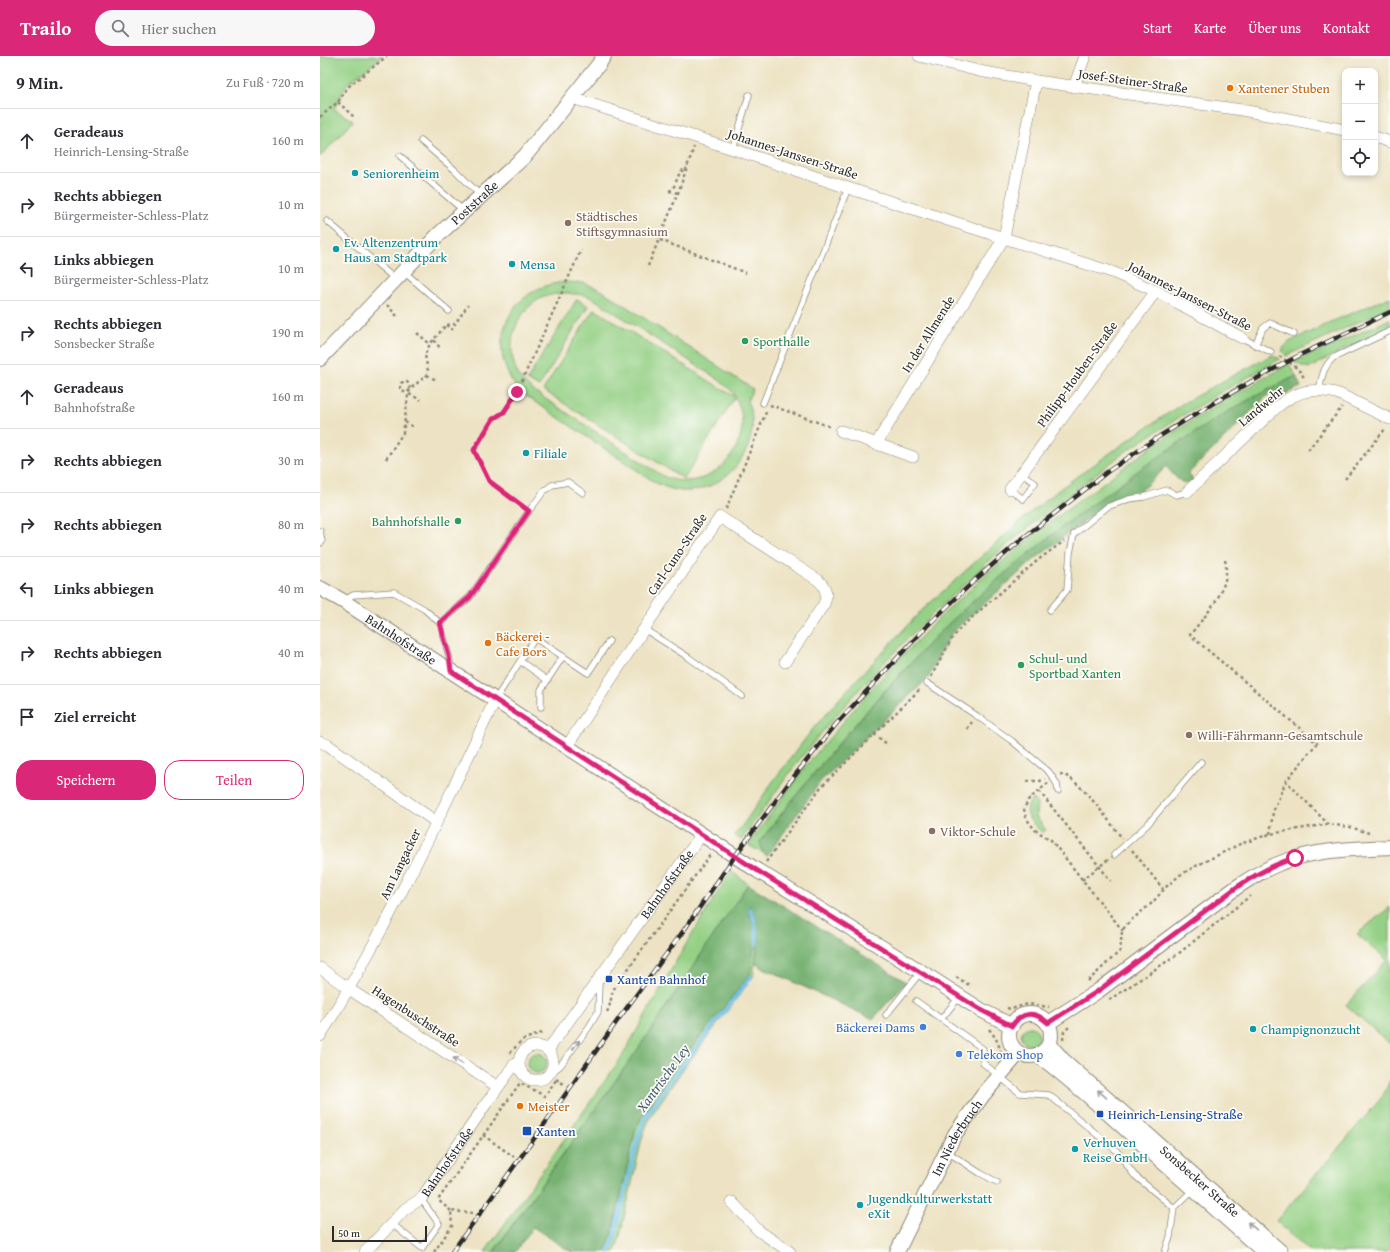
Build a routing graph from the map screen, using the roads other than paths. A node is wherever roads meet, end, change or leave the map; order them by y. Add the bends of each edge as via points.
1 (604, 56) edge
2 (923, 56) edge
3 (1085, 56) edge
4 (1036, 82) junction
5 (1074, 87) junction
6 (749, 95) dead end
7 (572, 98) junction
8 (1342, 129) edge
9 (1378, 138) edge
10 (421, 141) dead end
11 (1390, 142) edge
12 (733, 149) junction
13 (400, 156) dead end
14 (848, 188) junction
15 (481, 196) junction
16 (464, 211) junction
17 (327, 222) dead end
18 (1004, 238) junction
19 (399, 275) junction
20 (1156, 291) junction
21 (449, 311) dead end
22 (1390, 331) edge
23 (1294, 334) dead end
24 (1242, 338) joint
25 (1255, 345) junction
26 (1271, 352) road end
27 (320, 359) edge
28 (1319, 390) junction
29 (763, 403) dead end
30 (1390, 419) edge
31 (841, 430) road end
32 (876, 444) junction
33 (913, 456) dead end
34 (1022, 473) junction
35 (1010, 490) joint
36 (1187, 492) joint
37 (583, 493) dead end
38 (320, 531) edge
39 (320, 544) edge
40 (320, 588) edge
41 (343, 601) junction
42 (1050, 610) dead end
43 (440, 623) junction
44 (644, 629) junction
45 (610, 641) dead end
46 (563, 656) junction
47 (520, 661) junction
48 (785, 662) dead end
49 (451, 671) junction
50 (547, 680) junction
51 (927, 683) road end
52 (742, 696) dead end
53 (495, 700) junction
54 (541, 707) dead end
55 (320, 742) edge
56 (567, 746) junction
57 (1202, 762) dead end
58 (1058, 791) dead end
59 (436, 822) junction
60 (702, 834) junction
61 (1390, 847) edge
62 (1114, 855) road end
63 (320, 968) edge
64 (920, 971) junction
65 (599, 979) junction
66 (349, 989) junction
67 (960, 996) junction
68 (916, 1001) dead end
69 (886, 1015) dead end
70 (942, 1018) junction
71 (1048, 1023) junction
72 (1012, 1026) junction
73 (320, 1036) edge
74 (1049, 1044) junction
75 (548, 1050) junction
76 (1019, 1053) junction
77 (1037, 1055) junction
78 (518, 1063) junction
79 (1004, 1071) junction
80 (549, 1074) junction
81 (498, 1087) junction
82 (946, 1150) junction
83 (997, 1182) dead end
84 (1197, 1185) junction
85 (421, 1199) junction
86 (732, 1202) dead end
87 (1174, 1208) junction
88 (391, 1223) junction
89 (365, 1252) edge
90 (790, 1252) edge
91 (897, 1252) edge
92 (1165, 1252) edge
93 (1264, 1252) edge
94 (1281, 1252) edge

1 - 7 street, Poststraße
2 - 4 street, Josef-Steiner-Straße via 979,71
3 - 5 street
4 - 5 street, Josef-Steiner-Straße
4 - 18 street
5 - 8 street, Josef-Steiner-Straße via 1242,110
6 - 12 lane
7 - 12 street, Johannes-Janssen-Straße
7 - 15 street, Poststraße via 525,156
9 - 11 street
10 - 15 lane
12 - 14 street, Johannes-Janssen-Straße
13 - 16 lane
14 - 18 street, Johannes-Janssen-Straße
14 - 29 lane
15 - 16 street, Poststraße
16 - 19 street, Poststraße
17 - 19 lane
18 - 20 street, Johannes-Janssen-Straße via 1112,272
18 - 32 street, In der Allmende
19 - 21 lane
19 - 27 street, Poststraße
20 - 24 street, Johannes-Janssen-Straße
20 - 34 street, Philipp-Houben-Straße
22 - 28 lane via 1328,362
23 - 25 lane via 1270,323 1263,328
24 - 25 lane, Johannes-Janssen-Straße
25 - 26 lane, Johannes-Janssen-Straße
28 - 30 street, Landwehr via 1339,394
28 - 36 street, Landwehr via 1308,391 1284,402
31 - 32 street
32 - 33 street
34 - 35 street, Philipp-Houben-Straße
34 - 35 lane, Philipp-Houben-Straße via 1035,483 1024,499
36 - 42 lane via 1176,495 1167,490 1107,507 1074,534 1067,590
37 - 43 lane via 568,482 552,485 544,491 470,597
38 - 39 lane
40 - 41 street, Bahnhofstraße
41 - 43 lane via 353,595 394,592 424,609
41 - 49 street, Bahnhofstraße
43 - 49 lane
44 - 48 street, Carl-Cuno-Straße via 720,517 825,587 824,604
44 - 52 lane
44 - 56 street, Carl-Cuno-Straße
45 - 46 lane via 588,673
46 - 47 lane via 535,638
46 - 50 lane
47 - 50 lane
47 - 53 lane
49 - 53 street, Bahnhofstraße
50 - 54 lane via 541,690
51 - 58 lane via 1012,741 1053,776
53 - 56 street, Bahnhofstraße
53 - 59 street, Am Langacker
55 - 59 street via 328,745
56 - 60 street, Bahnhofstraße
57 - 62 lane via 1147,825
59 - 66 street, Am Langacker via 399,898
60 - 64 street
60 - 65 street, Bahnhofstraße
61 - 71 street via 1326,851 1285,861 1261,872 1237,887 1132,966
63 - 66 street, Hagenbuschstraße
64 - 67 street
64 - 69 lane
65 - 75 street, Bahnhofstraße
80 -> 65 lane via 560,1066 598,1012
66 - 73 street, Am Langacker
81 -> 66 street, Hagenbuschstraße
67 - 70 lane
67 - 72 street
68 - 70 lane
70 - 79 lane via 983,1049 983,1063
71 - 72 street via 1037,1015 1028,1014 1019,1018
71 - 74 street via 1051,1033
72 - 76 street via 1010,1038
74 - 77 street
84 -> 74 street, Sonsbecker Straße
75 - 78 street, Bahnhofstraße via 543,1046 529,1046 523,1050
75 - 80 street via 554,1062
76 - 77 street
76 - 79 street, Im Niederbruch
77 - 84 street, Sonsbecker Straße
78 - 80 street via 523,1074 533,1080 545,1078
78 - 81 street, Bahnhofstraße
79 - 82 street, Im Niederbruch via 966,1116
79 - 87 lane via 1020,1093 1049,1095 1116,1150 1134,1175
81 - 85 street, Bahnhofstraße
82 - 83 lane
82 - 91 street, Im Niederbruch
84 - 87 lane
84 - 93 street, Sonsbecker Straße
94 -> 84 street, Sonsbecker Straße
85 - 88 street, Bahnhofstraße via 405,1209
85 - 88 lane via 439,1224 422,1248
86 - 90 street via 758,1231
87 - 92 lane
88 - 89 street, Bahnhofstraße

